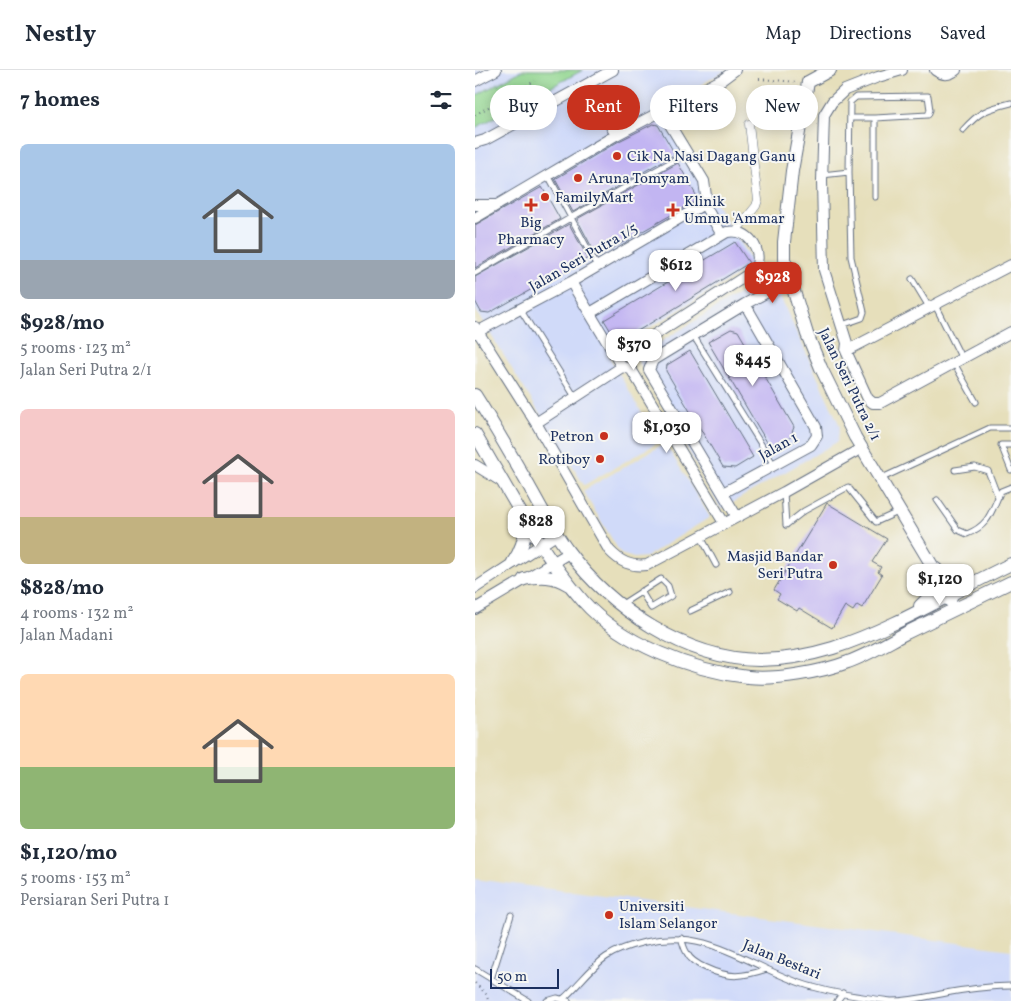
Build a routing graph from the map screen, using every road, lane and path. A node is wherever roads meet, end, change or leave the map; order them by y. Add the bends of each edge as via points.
1 (496, 70) edge
2 (613, 70) edge
3 (735, 70) edge
4 (830, 70) edge
5 (902, 70) edge
6 (935, 70) edge
7 (956, 70) edge
8 (759, 79) dead end
9 (808, 79) edge
10 (475, 81) edge
11 (535, 81) dead end
12 (527, 85) edge
13 (587, 85) edge
14 (711, 85) edge
15 (567, 96) edge
16 (1011, 103) edge
17 (490, 106) edge
18 (475, 115) edge
19 (650, 116) edge
20 (851, 118) junction
21 (875, 118) junction
22 (613, 130) edge
23 (674, 130) edge
24 (750, 130) edge
25 (963, 130) dead end
26 (616, 136) junction
27 (475, 143) edge
28 (688, 153) junction
29 (849, 172) junction
30 (822, 174) junction
31 (548, 175) junction
32 (875, 197) dead end
33 (704, 204) junction
34 (475, 205) edge
35 (497, 205) junction
36 (572, 217) junction
37 (475, 218) edge
38 (736, 231) junction
39 (722, 235) junction
40 (1011, 265) edge
41 (597, 266) junction
42 (475, 273) edge
43 (912, 279) dead end
44 (790, 280) junction
45 (571, 282) junction
46 (745, 304) junction
47 (932, 306) junction
48 (520, 310) junction
49 (590, 313) junction
50 (842, 326) junction
51 (476, 331) edge
52 (1011, 332) edge
53 (693, 335) junction
54 (846, 352) junction
55 (958, 361) junction
56 (619, 363) junction
57 (475, 395) edge
58 (575, 396) junction
59 (976, 402) dead end
60 (536, 423) junction
61 (1011, 428) edge
62 (475, 434) edge
63 (1011, 445) edge
64 (862, 448) junction
65 (475, 465) edge
66 (774, 465) junction
67 (955, 470) dead end
68 (1011, 470) edge
69 (879, 479) junction
70 (505, 484) junction
71 (1011, 487) edge
72 (784, 492) junction
73 (723, 493) junction
74 (998, 497) junction
75 (937, 500) dead end
76 (899, 512) junction
77 (737, 516) junction
78 (527, 522) junction
79 (723, 523) junction
80 (556, 535) junction
81 (701, 536) junction
82 (540, 545) junction
83 (569, 552) junction
84 (513, 562) junction
85 (552, 562) junction
86 (1011, 564) edge
87 (716, 565) dead end
88 (983, 577) junction
89 (525, 579) junction
90 (939, 579) junction
91 (1011, 580) edge
92 (571, 586) junction
93 (475, 588) edge
94 (641, 592) junction
95 (730, 592) dead end
96 (949, 596) junction
97 (621, 605) junction
98 (475, 609) edge
99 (691, 611) dead end
100 (913, 614) junction
101 (907, 633) junction
102 (511, 916) dead end
103 (681, 938) junction
104 (475, 969) edge
105 (767, 969) junction
106 (491, 978) junction
107 (475, 983) edge
108 (1011, 986) edge
109 (843, 993) junction
110 (565, 1000) edge
111 (488, 1001) edge
112 (529, 1001) edge
113 (547, 1001) edge
114 (837, 1001) edge

1 - 10 street
2 - 13 street
3 - 14 street
4 - 9 street
5 - 30 street via 845,90 832,102 825,115
6 - 7 street via 949,74
8 - 9 path
9 - 44 street, Jalan Seri Putra 2/1 via 784,242 784,259
11 - 12 path
15 - 27 street
16 - 25 lane via 983,111
17 - 18 path
19 - 26 street
20 - 21 lane
20 - 21 lane via 850,102 856,97 926,95 929,98 928,115
20 - 29 lane
21 - 32 lane
22 - 26 street
23 - 28 street
24 - 38 street via 758,200
26 - 31 street
28 - 33 street via 706,189
28 - 36 lane
29 - 30 lane
29 - 50 lane via 851,257 864,312 862,318
30 - 50 street via 824,270
31 - 35 street
31 - 36 lane
33 - 39 street
33 - 41 street, Jalan Seri Putra 1/5
34 - 35 street
35 - 37 street
36 - 41 lane
36 - 42 lane
38 - 39 street
38 - 56 street via 750,238 759,255 755,270
39 - 49 street
40 - 47 street
41 - 45 street, Jalan Seri Putra 1/5
43 - 47 lane
44 - 46 street
44 - 64 street, Jalan Seri Putra 2/1 via 817,359
45 - 48 street, Jalan Seri Putra 1/5
45 - 49 street
46 - 53 street
46 - 66 street, Jalan 1 via 816,427 817,436 811,445
47 - 54 street
47 - 55 lane
48 - 51 street, Jalan Seri Putra 1/5
48 - 58 lane
49 - 56 street
50 - 54 street
51 - 60 street
52 - 55 street
53 - 66 lane
53 - 73 street via 653,360 649,370
54 - 55 street via 873,403 880,403
55 - 59 lane
56 - 58 street
56 - 79 street via 631,369
57 - 80 street
58 - 60 street
60 - 81 street via 616,558 626,564 647,565
61 - 69 lane via 990,428
62 - 70 street
63 - 68 lane via 1001,445
64 - 69 street, Jalan Seri Putra 2/1
64 - 72 street
65 - 70 street
66 - 73 street, Jalan 1
67 - 74 lane via 975,467 988,471
69 - 76 street, Jalan Seri Putra 2/1
70 - 78 street
71 - 74 lane via 1001,491
72 - 76 lane via 786,525 803,511 848,487 875,522
72 - 77 street
73 - 77 street
74 - 75 lane via 989,518 978,530 967,534 958,530
76 - 90 street, Jalan Seri Putra 2/1 via 936,569
77 - 79 street
78 - 82 street
78 - 84 street via 520,553
79 - 81 street
80 - 82 street
80 - 83 street
81 - 87 lane
82 - 84 street
82 - 85 street
83 - 85 street
83 - 97 street
84 - 93 street
85 - 89 street
85 - 92 street
86 - 88 street
88 - 90 street via 966,582
88 - 96 street
89 - 92 street via 545,576
89 - 98 street
90 - 96 street, Jalan Seri Putra 2/1
90 - 100 street via 933,592
91 - 96 street via 964,598
91 - 101 street
92 - 101 street via 612,626 641,644 672,659 750,677 799,675 849,662
94 - 94 lane via 661,579 671,596 651,608
94 - 97 lane
95 - 99 lane
96 - 100 street
96 - 101 street via 943,610 916,624
97 - 100 street via 636,617 694,646 758,660 795,657 833,648
102 - 106 lane
103 - 105 lane, Jalan Bestari via 733,952
103 - 105 lane via 687,955 717,973 747,976
103 - 110 lane, Jalan Bestari via 629,945 606,956
104 - 106 lane
105 - 109 lane, Jalan Bestari via 812,987
106 - 112 lane
107 - 111 path via 487,995
108 - 109 lane, Jalan Bestari via 951,992 919,1000 892,1001
109 - 114 lane
110 - 113 lane

